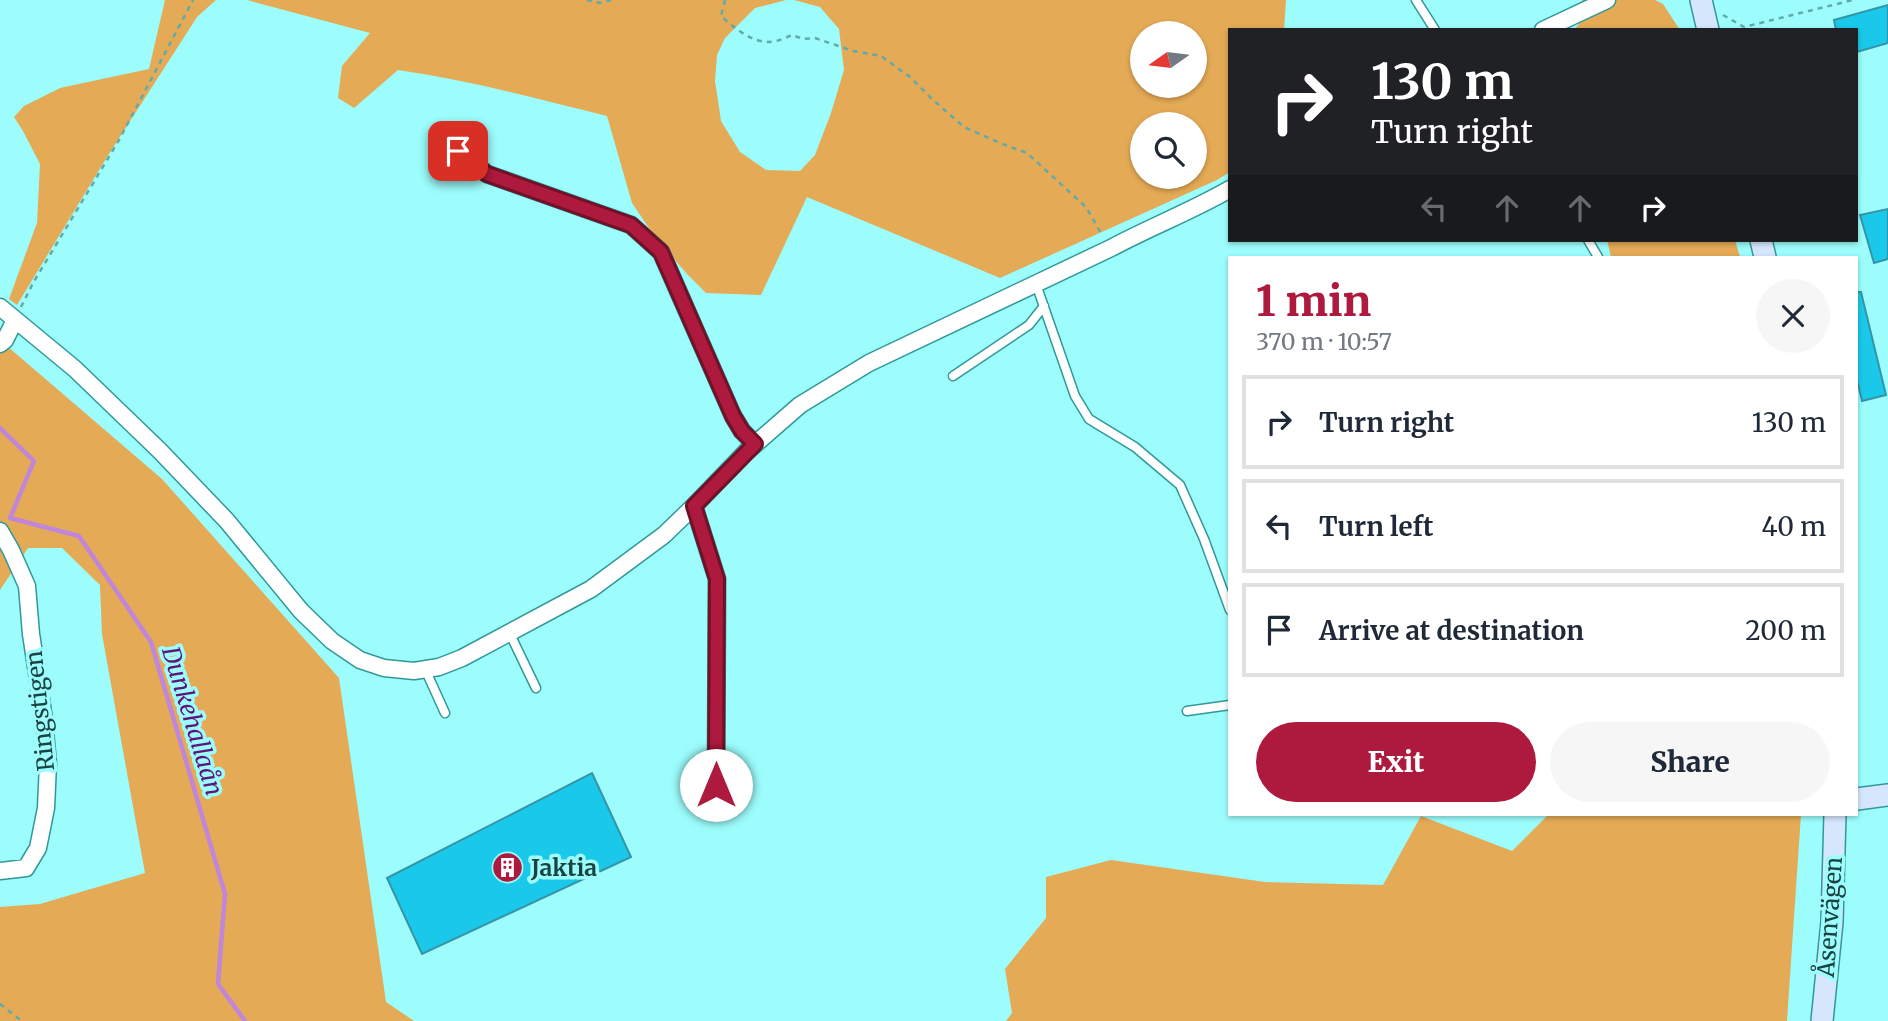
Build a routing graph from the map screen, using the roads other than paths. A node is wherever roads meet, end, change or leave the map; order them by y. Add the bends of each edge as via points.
1 (1416, 0) edge
2 (1607, 0) edge
3 (1434, 28) edge
4 (1547, 28) edge
5 (458, 151) dead end
6 (1228, 189) edge
7 (1035, 283) junction
8 (1044, 306) junction
9 (0, 307) edge
10 (15, 320) junction
11 (0, 344) edge
12 (953, 376) dead end
13 (755, 444) junction
14 (694, 506) junction
15 (0, 531) edge
16 (1228, 604) edge
17 (510, 634) junction
18 (425, 669) junction
19 (536, 688) dead end
20 (1228, 705) edge
21 (1187, 711) dead end
22 (445, 713) dead end
23 (716, 785) dead end
24 (1888, 795) edge
25 (1858, 799) edge
26 (1835, 816) edge
27 (0, 871) edge
28 (1822, 1021) edge

1 - 3 lane
2 - 4 street
5 - 13 street via 487,174 631,225 661,252 733,416
6 - 7 street
7 - 8 lane
7 - 13 street via 869,363 800,405
8 - 12 lane via 1029,325
8 - 16 lane via 1075,396 1089,419 1135,447 1180,485
9 - 10 street
10 - 11 street
10 - 18 street via 75,369 160,451 332,641 360,660 384,668
13 - 14 street
14 - 17 street via 664,535 591,589
14 - 23 street via 717,579
15 - 27 street, Ringstigen via 27,586 48,764 38,848 26,868
17 - 18 street via 462,659
17 - 19 lane
18 - 22 lane
20 - 21 lane
24 - 25 street
26 - 28 street, Åsenvägen via 1832,922

